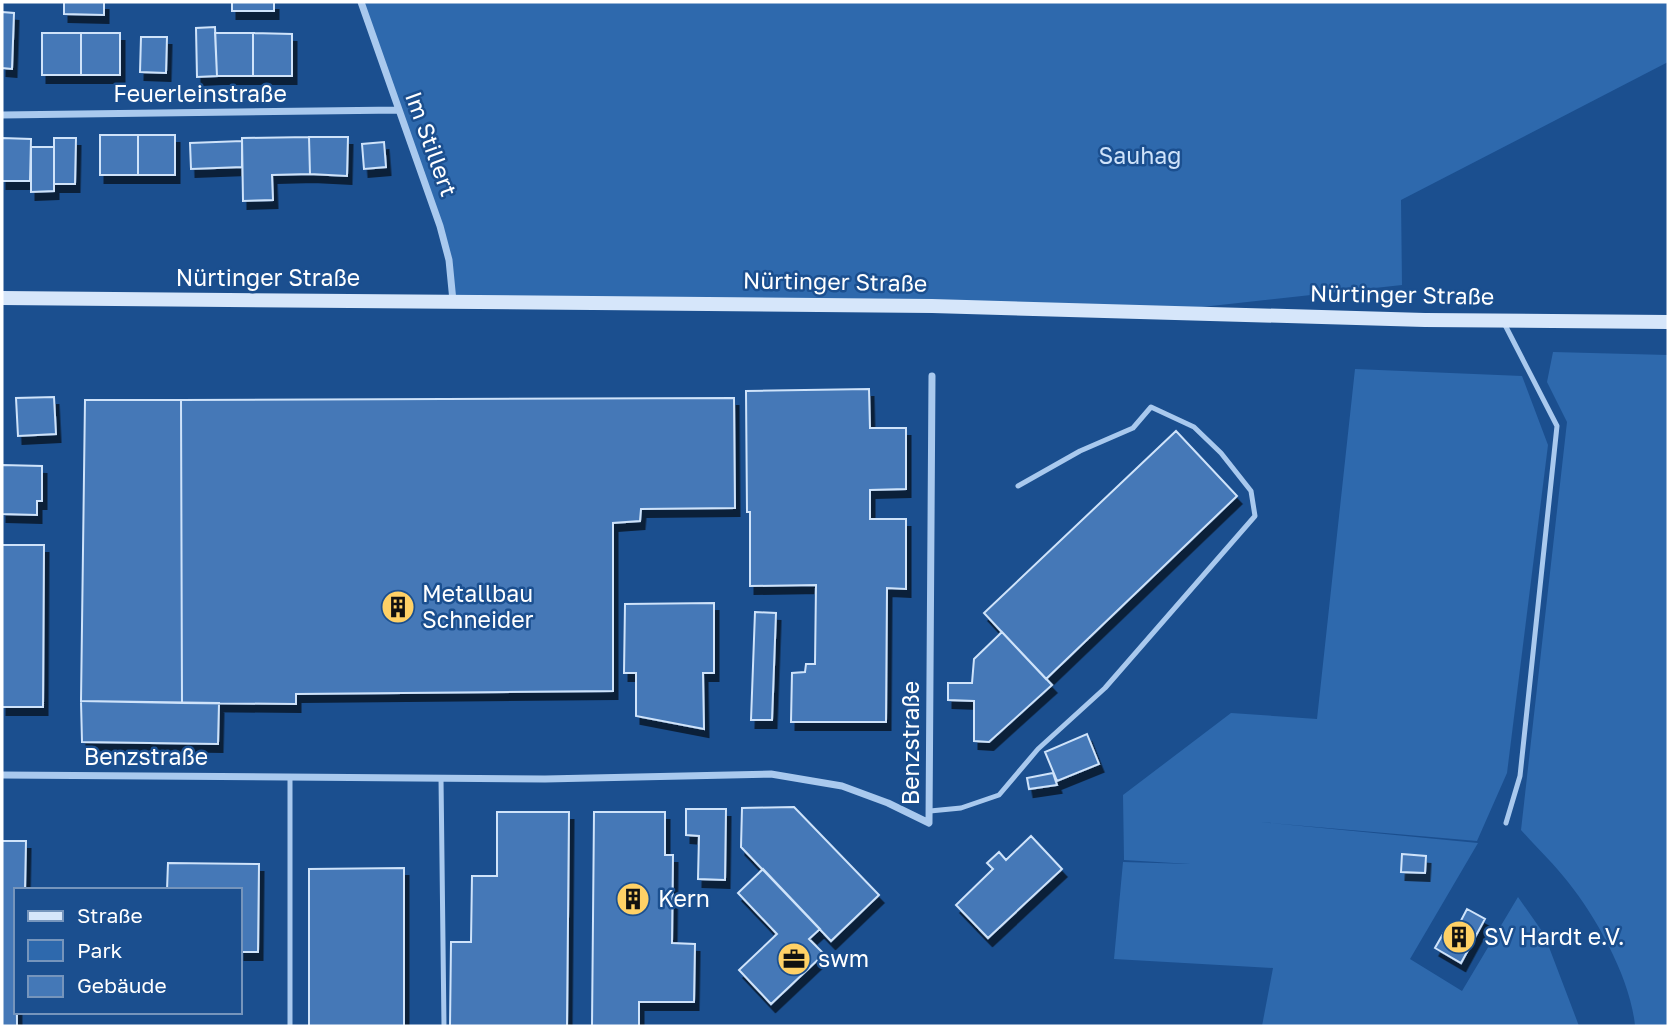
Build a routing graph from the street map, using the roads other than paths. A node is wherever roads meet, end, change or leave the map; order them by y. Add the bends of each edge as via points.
1 (361, 2) edge
2 (399, 110) junction
3 (2, 115) edge
4 (2, 298) edge
5 (453, 301) junction
6 (1502, 320) junction
7 (1668, 323) edge
8 (932, 376) dead end
9 (1018, 486) dead end
10 (2, 775) edge
11 (290, 777) junction
12 (441, 778) junction
13 (930, 811) junction
14 (1506, 823) dead end
15 (290, 1026) edge
16 (444, 1026) edge

1 - 2 street, Im Stillert
2 - 3 street, Feuerleinstraße
2 - 5 street, Im Stillert via 440,226
4 - 5 main road, Nürtinger Straße
5 - 6 main road, Nürtinger Straße via 932,306
6 - 7 main road, Nürtinger Straße
6 - 14 lane via 1557,426 1520,776
8 - 13 street, Benzstraße
9 - 13 lane via 1133,428 1151,407 1194,428 1221,453 1251,491 1255,516 1105,688 1038,749 999,795 961,808
10 - 11 street, Benzstraße
11 - 12 street, Benzstraße
11 - 15 lane
12 - 13 street, Benzstraße via 771,774 842,786 929,823
12 - 16 lane

